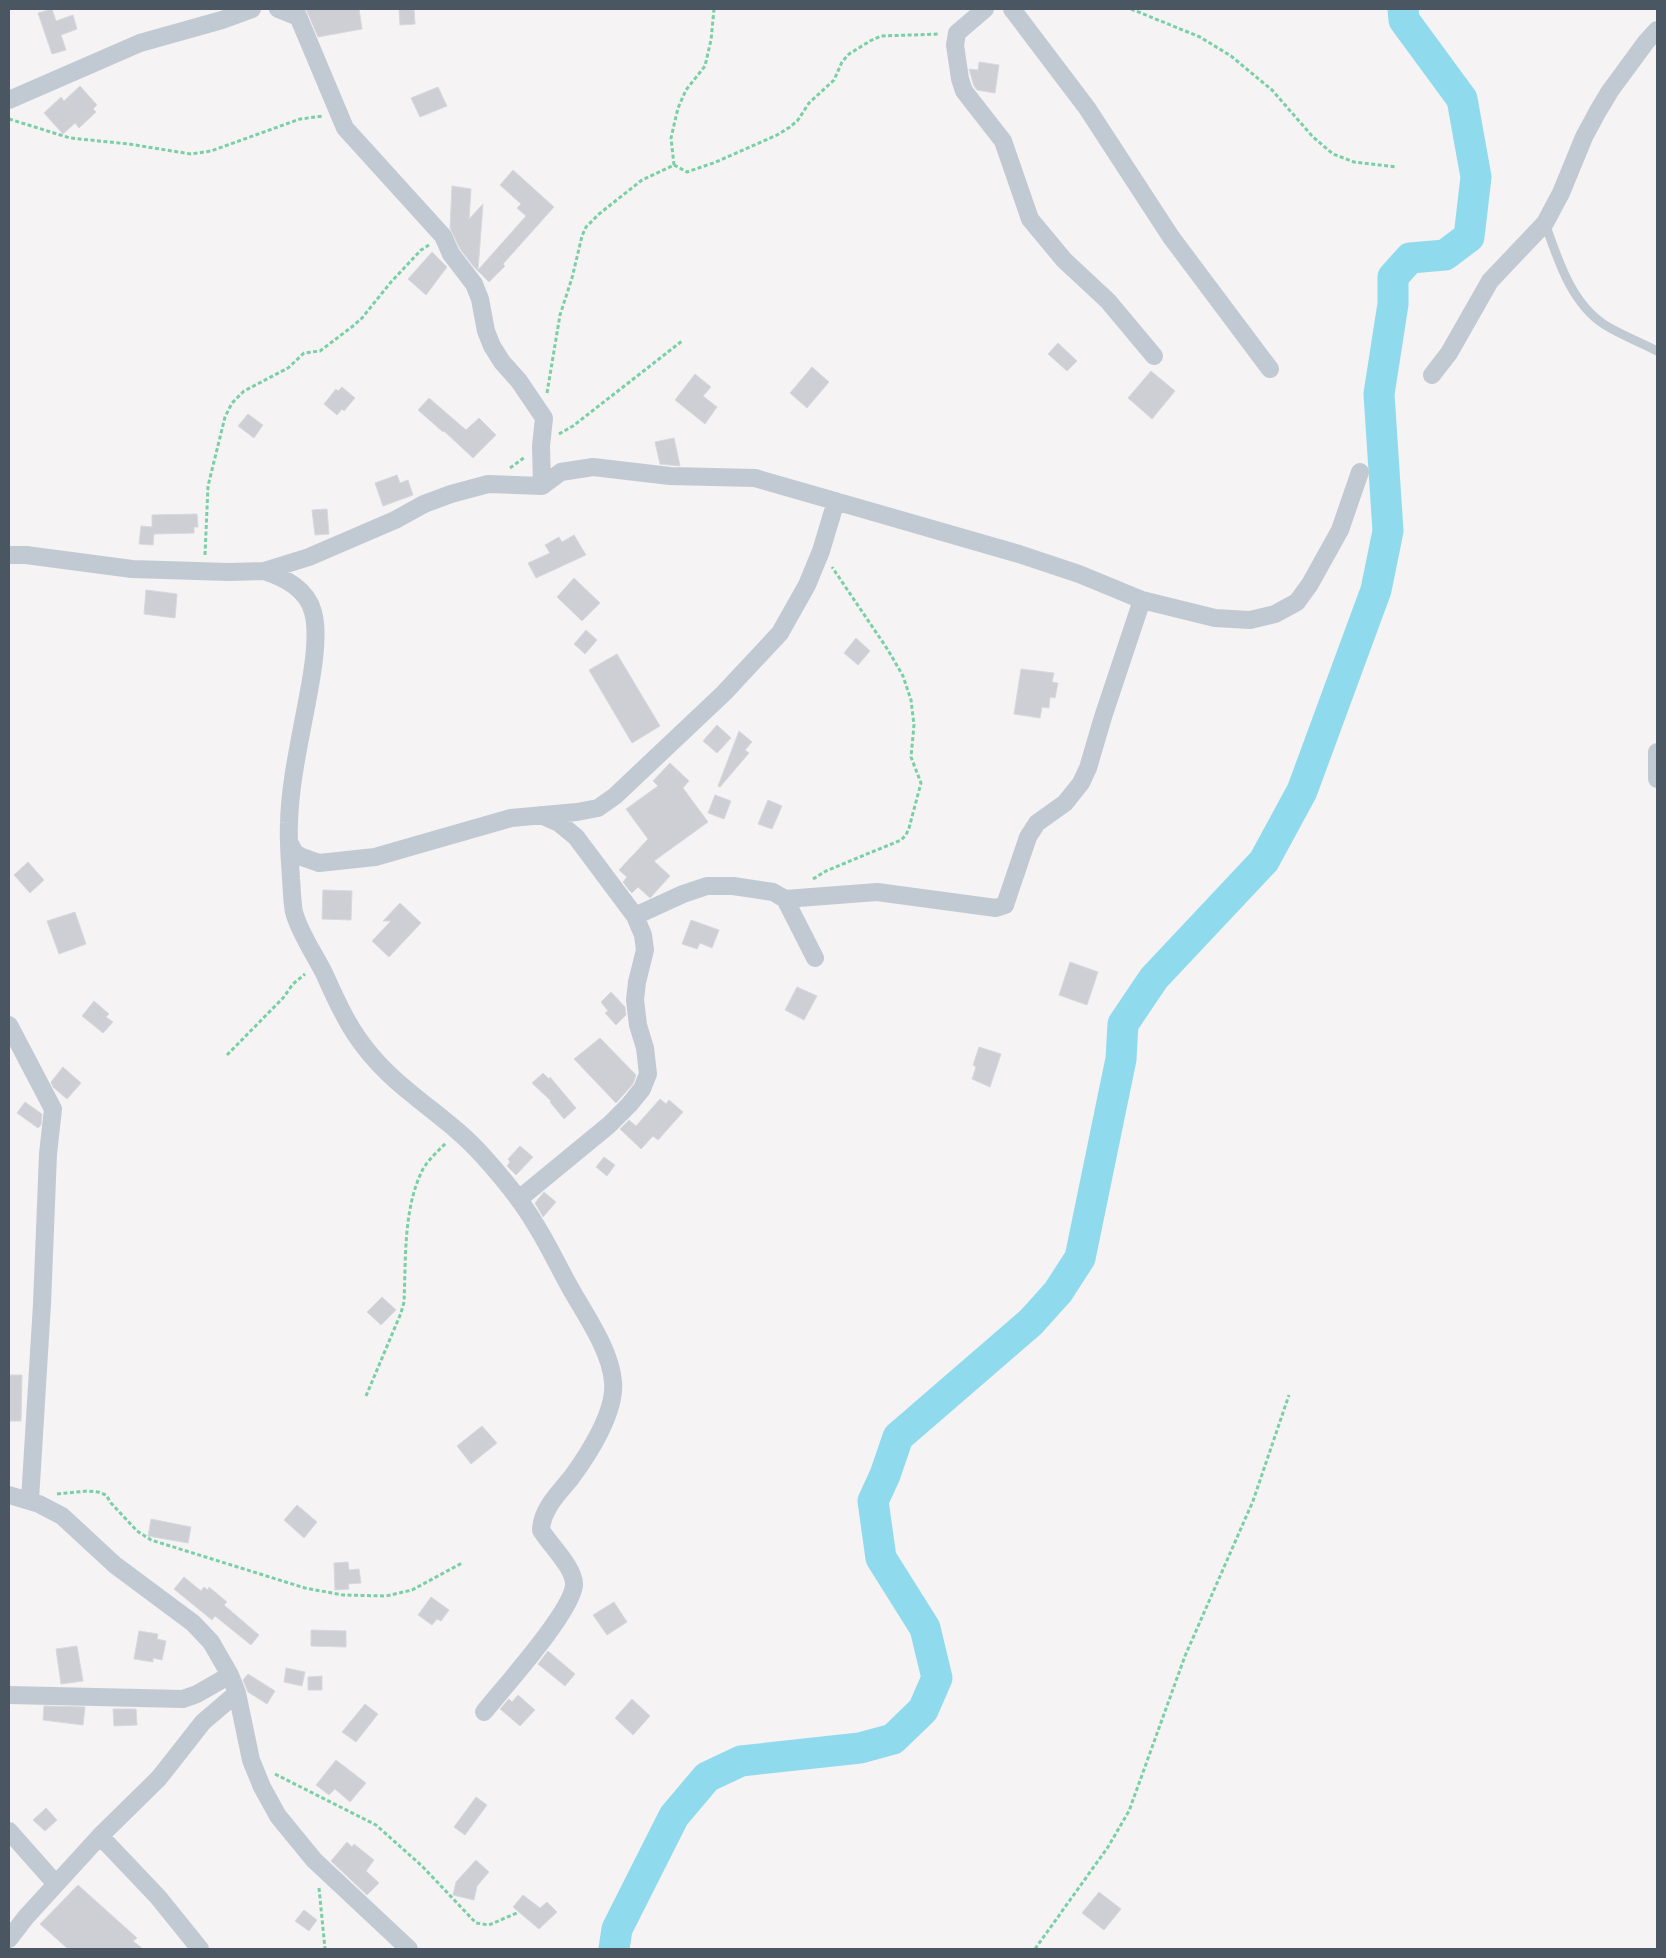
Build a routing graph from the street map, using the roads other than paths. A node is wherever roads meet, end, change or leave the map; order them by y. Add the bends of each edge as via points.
1 (252, 9) edge
2 (278, 9) edge
3 (985, 9) edge
4 (1012, 9) edge
5 (297, 13) edge
6 (1657, 30) edge
7 (9, 100) edge
8 (1544, 223) junction
9 (1657, 351) edge
10 (1154, 356) dead end
11 (1270, 369) dead end
12 (1432, 375) dead end
13 (1360, 472) dead end
14 (542, 486) junction
15 (836, 501) junction
16 (9, 555) edge
17 (264, 571) junction
18 (1142, 600) junction
19 (1657, 752) edge
20 (1657, 779) edge
21 (540, 815) junction
22 (289, 842) junction
23 (791, 899) junction
24 (635, 916) junction
25 (815, 958) dead end
26 (9, 1026) edge
27 (519, 1199) junction
28 (9, 1495) edge
29 (35, 1502) junction
30 (230, 1675) junction
31 (237, 1693) junction
32 (9, 1694) edge
33 (484, 1712) dead end
34 (9, 1831) edge
35 (100, 1836) junction
36 (56, 1884) junction
37 (9, 1939) edge
38 (200, 1949) edge
39 (409, 1949) edge

1 - 7 street via 140,43
2 - 5 street
3 - 10 street via 957,33 960,79 970,100 1003,141 1030,219 1064,260 1108,301
4 - 11 street via 1088,108 1171,236
5 - 14 street via 345,128 443,236 451,254 474,284 492,346 544,418
6 - 8 street via 1598,111
8 - 9 lane via 1562,271 1588,311 1604,324
8 - 12 street via 1490,281 1450,353
13 - 18 street via 1340,530 1297,602 1275,614 1250,620 1215,618
14 - 15 street via 561,472 593,467 670,476 755,478
14 - 17 street via 488,484 451,494 309,558
15 - 18 street via 1019,554
15 - 21 street via 807,585 780,633 724,693 615,796 598,808
16 - 17 street via 132,569
17 - 22 street via 291,583 306,596 314,612 315,643 295,766
18 - 23 street via 1081,784 1065,803 1037,823 1028,837 1005,905 996,908 877,892
19 - 20 street
21 - 22 street via 486,824 375,857 340,861 310,861 295,852
21 - 24 street via 559,823 576,837
22 - 27 street via 294,911 306,942 362,1044 406,1090 459,1130
23 - 24 street via 773,892 706,886
23 - 25 street
24 - 27 street via 645,950 635,1000 648,1065 642,1089 609,1125
26 - 29 street via 53,1109 48,1154
27 - 33 street via 538,1227 605,1352 614,1385 602,1429 585,1459 545,1510 541,1522 541,1530 570,1569 574,1584 566,1606
28 - 29 street
29 - 30 street via 62,1516 116,1565 193,1623 210,1642
30 - 31 street
30 - 32 street via 182,1699
31 - 35 street via 203,1722 158,1778
31 - 39 street via 250,1760 278,1816 314,1860
34 - 36 street
35 - 36 street
35 - 38 street via 158,1897
36 - 37 street

